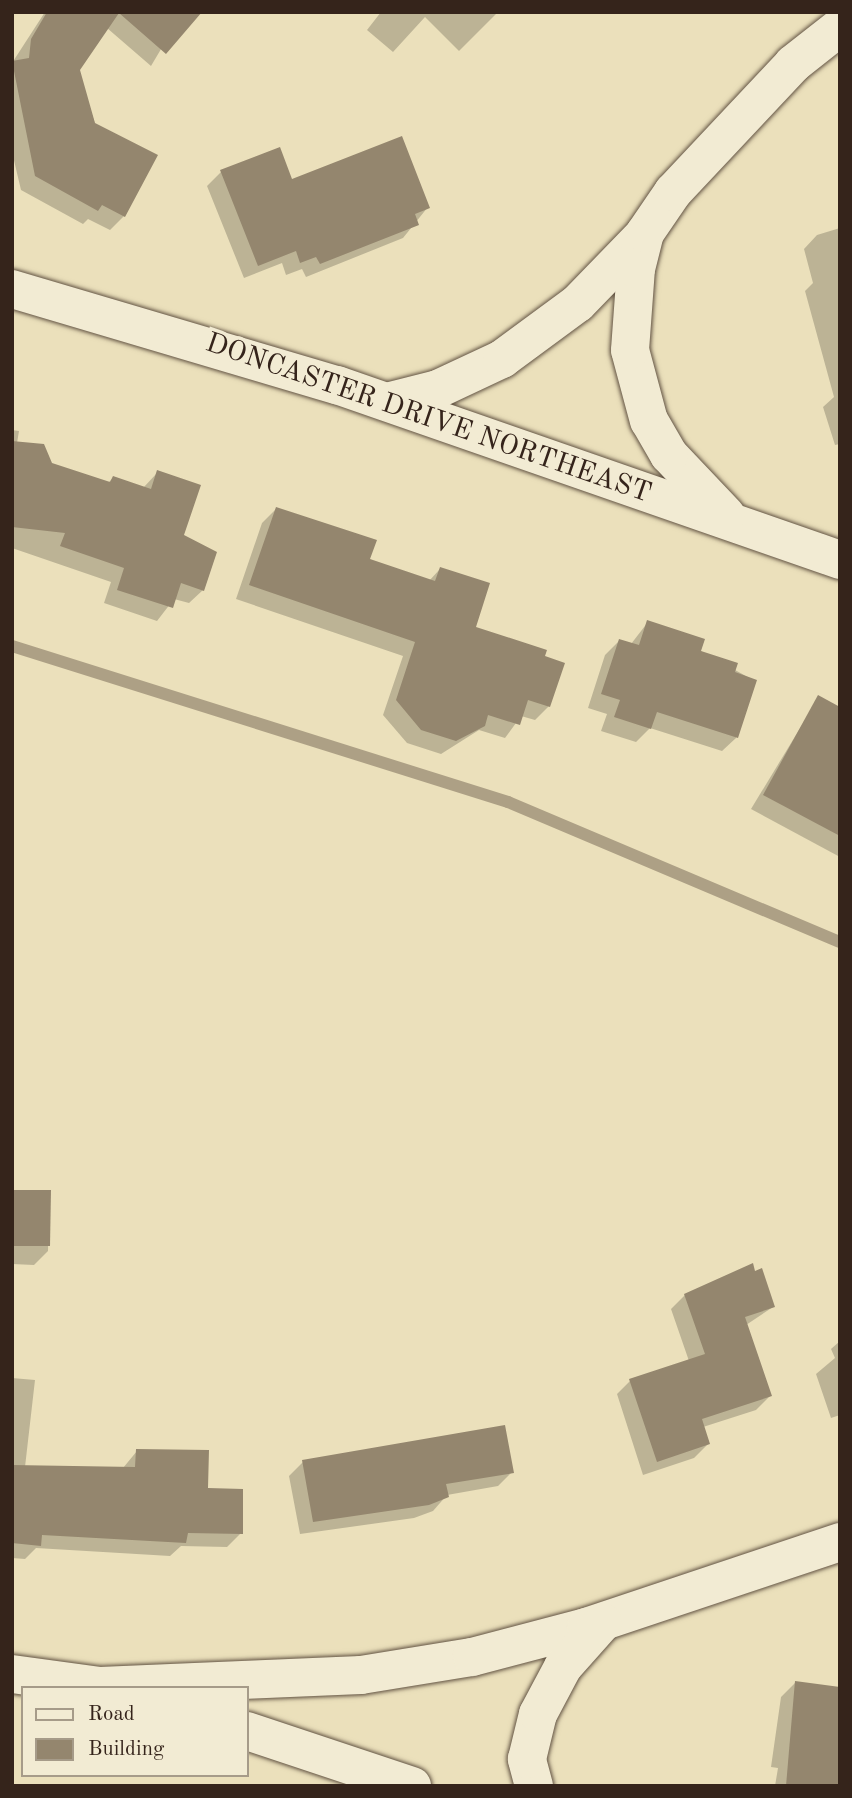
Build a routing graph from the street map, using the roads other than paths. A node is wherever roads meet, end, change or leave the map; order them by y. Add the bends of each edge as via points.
1 (840, 27) edge
2 (645, 233) junction
3 (12, 289) edge
4 (387, 402) junction
5 (731, 522) junction
6 (840, 560) edge
7 (840, 1542) edge
8 (603, 1622) junction
9 (12, 1674) edge
10 (94, 1686) edge
11 (123, 1686) edge
12 (248, 1731) edge
13 (412, 1786) edge
14 (534, 1786) edge

1 - 2 street via 793,64 715,142
2 - 4 street via 578,303 502,359 438,389
2 - 5 street via 629,311 636,385 668,455
3 - 4 street, DONCASTER DRIVE NORTHEAST
4 - 5 street, DONCASTER DRIVE NORTHEAST
5 - 6 street, DONCASTER DRIVE NORTHEAST
7 - 8 street
8 - 11 street via 472,1657 360,1675
8 - 14 street via 564,1667 538,1714 527,1759
9 - 10 street
12 - 13 street

